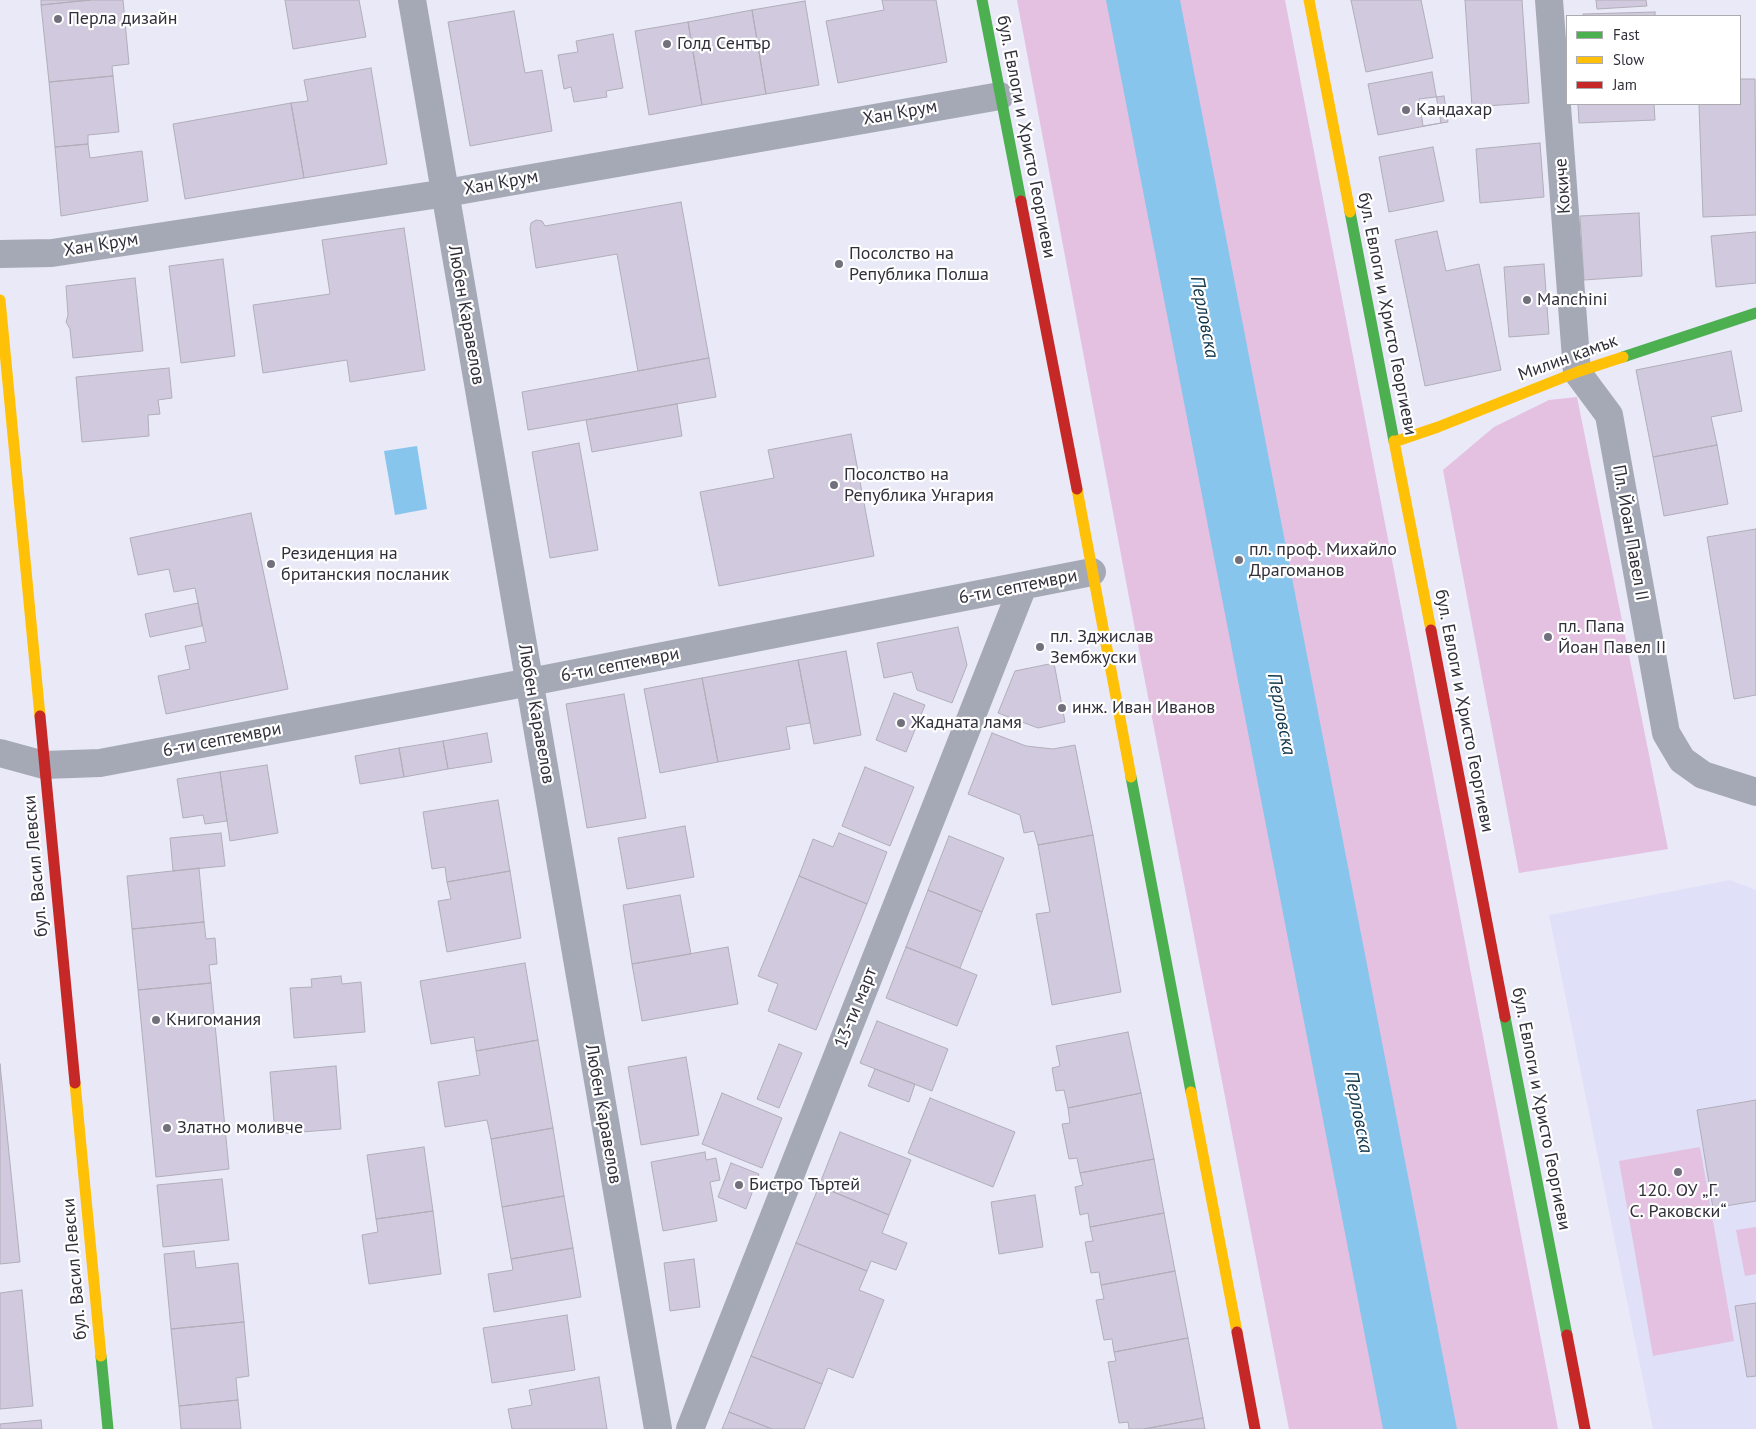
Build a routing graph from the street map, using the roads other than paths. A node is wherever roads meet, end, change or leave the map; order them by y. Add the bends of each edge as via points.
1 (412, 0) edge
2 (982, 0) edge
3 (1309, 0) edge
4 (1549, 0) edge
5 (1000, 96) junction
6 (446, 192) junction
7 (0, 254) edge
8 (0, 300) edge
9 (1756, 313) edge
10 (1577, 372) junction
11 (1394, 442) junction
12 (1092, 572) junction
13 (1023, 586) junction
14 (530, 682) junction
15 (0, 753) edge
16 (44, 765) junction
17 (1756, 792) edge
18 (108, 1429) edge
19 (658, 1429) edge
20 (690, 1429) edge
21 (1255, 1429) edge
22 (1585, 1429) edge

1 - 6 street, Любен Каравелов
2 - 5 main road, бул. Евлоги и Христо Георгиеви
3 - 11 main road, бул. Евлоги и Христо Георгиеви
4 - 10 street, Кокиче
5 - 6 street, Хан Крум
5 - 12 main road, бул. Евлоги и Христо Георгиеви
6 - 7 street, Хан Крум via 52,253
6 - 14 street, Любен Каравелов
8 - 16 main road, бул. Васил Левски
9 - 10 main road, Милин камък
10 - 11 main road, Милин камък
10 - 17 street, Пл. Йоан Павел II via 1609,415 1666,732 1682,760 1703,775
11 - 22 main road, бул. Евлоги и Христо Георгиеви
12 - 13 street, 6-ти септември
12 - 21 main road, бул. Евлоги и Христо Георгиеви
13 - 14 street, 6-ти септември
13 - 20 street, 13-ти март
14 - 16 street, 6-ти септември via 100,763
14 - 19 street, Любен Каравелов
15 - 16 street, 6-ти септември
16 - 18 main road, бул. Васил Левски

